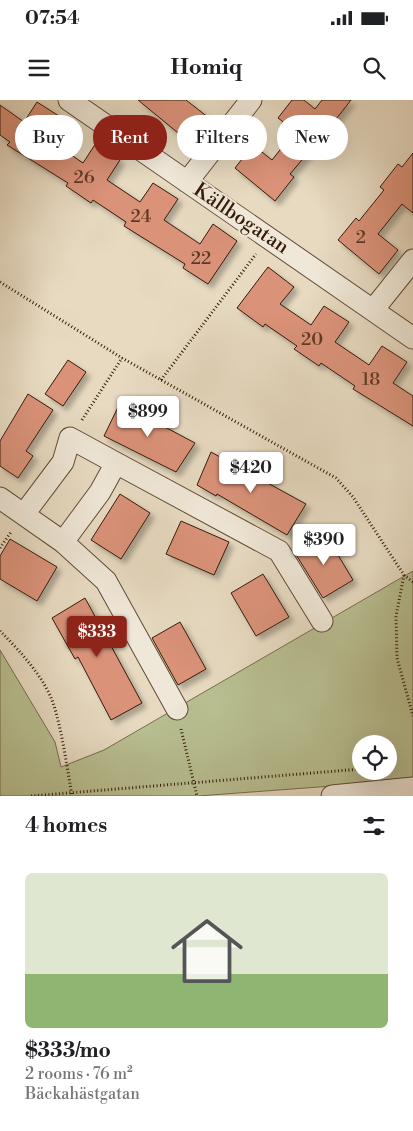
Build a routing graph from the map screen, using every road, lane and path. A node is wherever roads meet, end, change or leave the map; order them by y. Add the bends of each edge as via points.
1 (69, 100) edge
2 (251, 100) edge
3 (187, 182) junction
4 (268, 237) junction
5 (413, 260) edge
6 (0, 282) edge
7 (373, 310) junction
8 (413, 338) edge
9 (122, 358) junction
10 (161, 380) junction
11 (70, 438) junction
12 (116, 462) junction
13 (0, 498) edge
14 (24, 514) junction
15 (63, 542) junction
16 (404, 576) junction
17 (413, 582) edge
18 (322, 621) dead end
19 (0, 631) edge
20 (177, 709) joint
21 (413, 716) edge
22 (352, 769) edge
23 (192, 781) junction
24 (413, 788) edge
25 (72, 795) edge
26 (31, 796) edge
27 (197, 796) edge
28 (332, 796) edge

1 - 3 street, Källbogatan
2 - 3 street
3 - 4 street, Källbogatan
4 - 7 street, Källbogatan
4 - 10 path
5 - 7 street
6 - 9 path
7 - 8 street, Källbogatan
9 - 10 path
9 - 11 path
10 - 16 path via 336,478 353,497
11 - 12 street
11 - 14 street via 63,462
12 - 15 street via 100,492
12 - 18 street via 279,551
13 - 14 street
14 - 15 street
15 - 20 street via 106,581
16 - 17 path
16 - 21 path via 396,616 397,658
19 - 25 path via 34,672 55,708
20 - 23 path
22 - 23 path
23 - 25 path
23 - 27 path
24 - 28 street
25 - 26 path

